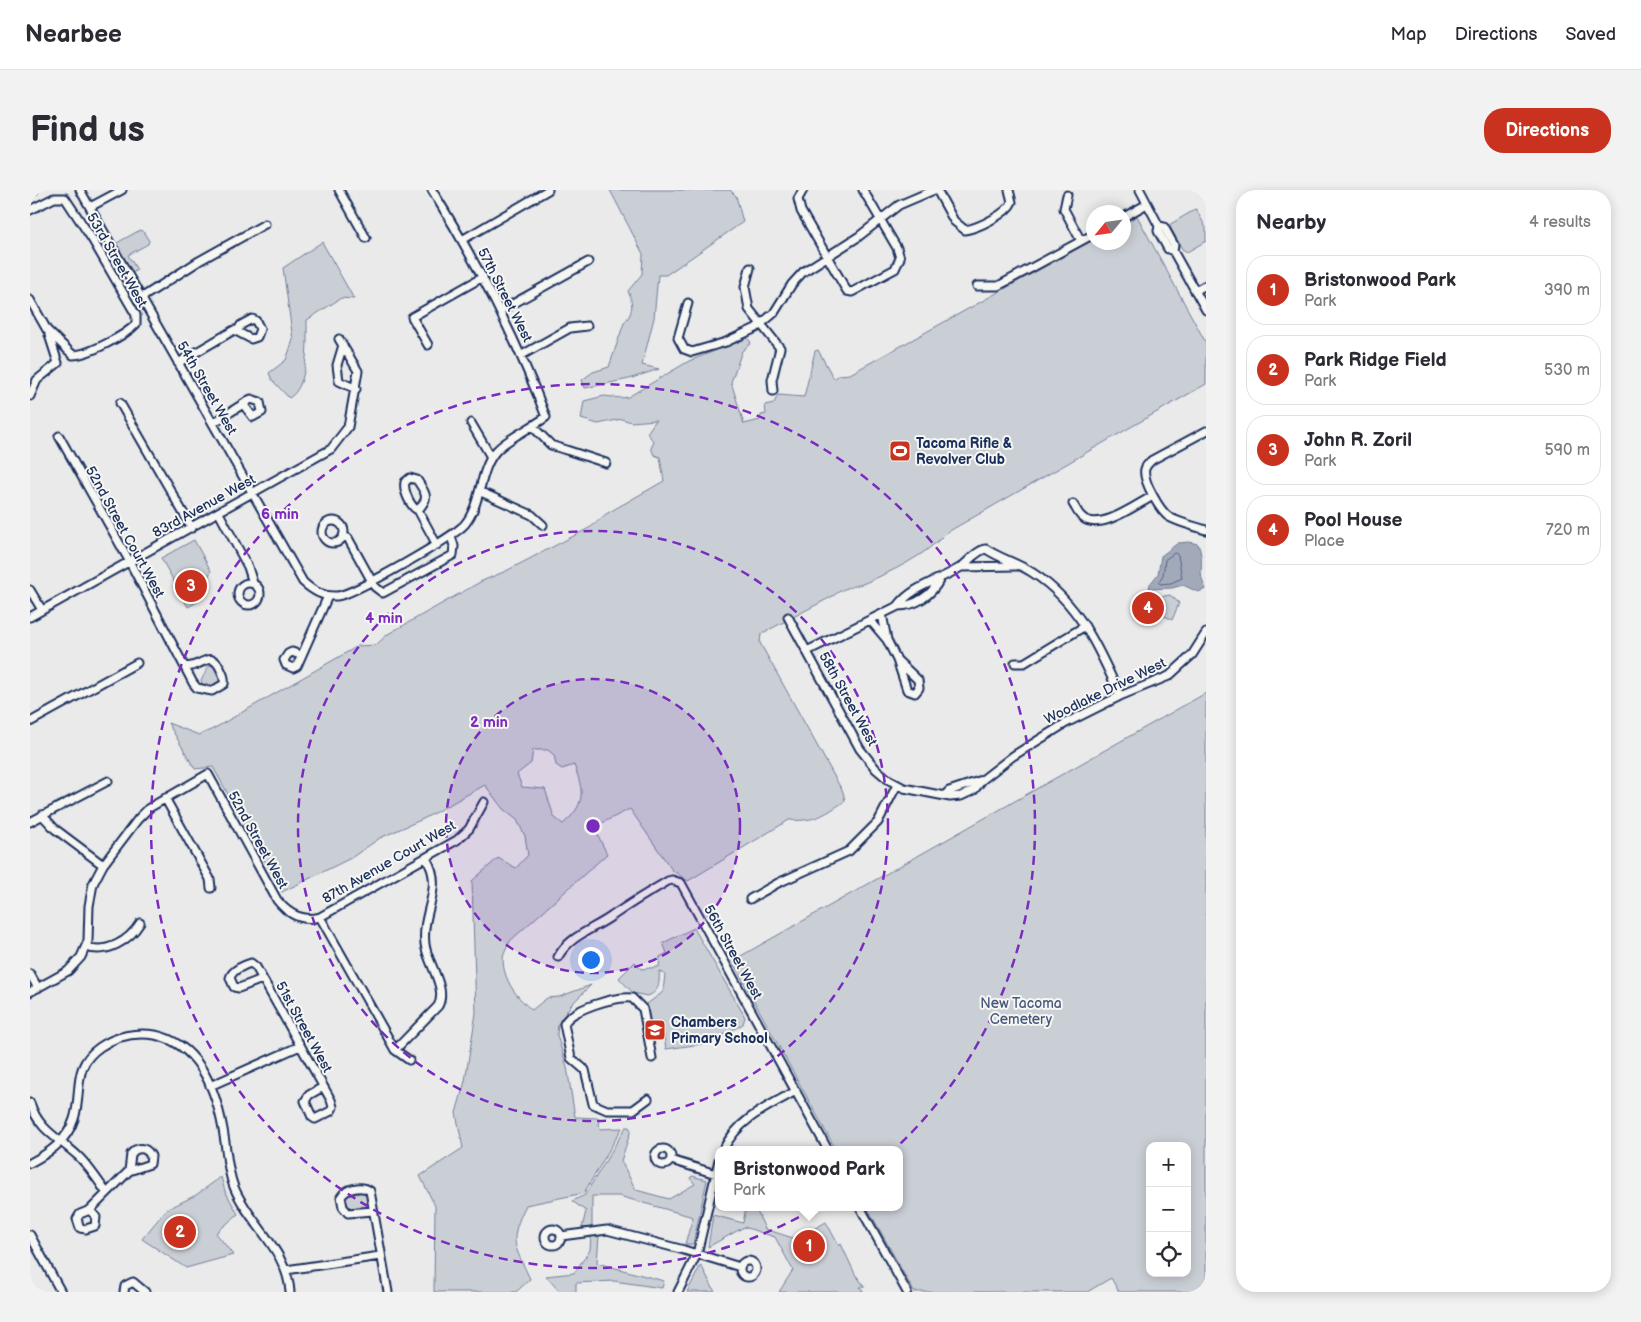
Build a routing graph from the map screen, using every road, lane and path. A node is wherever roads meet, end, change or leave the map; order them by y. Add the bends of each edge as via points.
1 (34, 190) edge
2 (80, 190) edge
3 (122, 190) edge
4 (339, 190) edge
5 (432, 190) edge
6 (548, 190) edge
7 (803, 190) edge
8 (863, 190) edge
9 (935, 190) edge
10 (1009, 190) edge
11 (1140, 190) edge
12 (30, 193) edge
13 (1067, 195) dead end
14 (1147, 204) junction
15 (90, 207) junction
16 (30, 210) edge
17 (1131, 213) edge
18 (880, 219) junction
19 (266, 224) dead end
20 (366, 238) dead end
21 (1086, 238) edge
22 (462, 240) junction
23 (1081, 241) junction
24 (827, 255) junction
25 (588, 262) dead end
26 (750, 268) dead end
27 (483, 277) junction
28 (1206, 285) edge
29 (978, 286) dead end
30 (1195, 291) junction
31 (141, 298) junction
32 (30, 300) edge
33 (688, 303) dead end
34 (1206, 310) edge
35 (500, 311) junction
36 (760, 325) junction
37 (587, 326) dead end
38 (46, 330) junction
39 (238, 330) dead end
40 (428, 345) dead end
41 (522, 355) junction
42 (178, 363) junction
43 (356, 389) junction
44 (773, 392) dead end
45 (30, 396) edge
46 (120, 403) dead end
47 (243, 404) dead end
48 (213, 423) junction
49 (471, 423) dead end
50 (533, 427) junction
51 (1206, 431) edge
52 (59, 436) dead end
53 (491, 457) junction
54 (606, 463) dead end
55 (481, 492) junction
56 (253, 494) junction
57 (1153, 496) junction
58 (1073, 504) dead end
59 (418, 510) dead end
60 (219, 513) junction
61 (543, 525) dead end
62 (192, 528) junction
63 (1206, 530) edge
64 (451, 536) junction
65 (343, 537) dead end
66 (437, 545) junction
67 (128, 563) junction
68 (961, 566) junction
69 (1020, 566) junction
70 (372, 580) junction
71 (253, 582) dead end
72 (30, 590) edge
73 (328, 596) junction
74 (42, 610) junction
75 (882, 614) junction
76 (30, 617) edge
77 (788, 617) dead end
78 (870, 620) junction
79 (1085, 626) junction
80 (1206, 633) edge
81 (887, 640) junction
82 (807, 652) junction
83 (300, 655) dead end
84 (897, 660) dead end
85 (1015, 662) dead end
86 (137, 663) dead end
87 (184, 666) junction
88 (1120, 696) junction
89 (30, 722) edge
90 (108, 781) dead end
91 (897, 785) junction
92 (165, 798) junction
93 (484, 802) dead end
94 (42, 815) junction
95 (30, 822) edge
96 (426, 858) junction
97 (103, 865) junction
98 (211, 888) dead end
99 (750, 899) dead end
100 (320, 917) junction
101 (140, 923) dead end
102 (86, 947) junction
103 (558, 958) dead end
104 (30, 974) edge
105 (262, 979) junction
106 (38, 988) junction
107 (30, 992) edge
108 (300, 1046) junction
109 (395, 1050) junction
110 (652, 1058) dead end
111 (409, 1060) dead end
112 (210, 1086) junction
113 (323, 1087) junction
114 (796, 1091) junction
115 (648, 1099) dead end
116 (30, 1103) edge
117 (32, 1114) edge
118 (59, 1143) junction
119 (725, 1146) edge
120 (826, 1146) edge
121 (671, 1160) dead end
122 (30, 1164) edge
123 (129, 1171) dead end
124 (715, 1174) edge
125 (715, 1178) edge
126 (106, 1192) junction
127 (90, 1210) dead end
128 (373, 1210) junction
129 (862, 1211) edge
130 (30, 1235) edge
131 (561, 1236) dead end
132 (697, 1254) junction
133 (380, 1256) junction
134 (740, 1267) dead end
135 (286, 1270) junction
136 (61, 1292) edge
137 (124, 1292) edge
138 (145, 1292) edge
139 (290, 1292) edge
140 (388, 1292) edge
141 (678, 1292) edge
142 (907, 1292) edge

1 - 12 street
2 - 15 street, 54th Street West
3 - 15 street
4 - 20 street
5 - 22 street, 57th Street West
6 - 22 street
7 - 24 street via 798,199 801,212
8 - 18 street
9 - 10 street via 954,221 965,230 999,214 1011,204
9 - 18 street via 904,202
11 - 14 street
13 - 23 street via 1064,209
14 - 17 street
14 - 30 street via 1159,226 1158,231
15 - 31 street, 54th Street West
16 - 38 street, 53rd Street West via 54,198 65,198 137,318 136,324 126,333 76,355
18 - 24 street via 858,237
18 - 24 street via 897,248 900,260 891,272 848,292
19 - 31 street
21 - 23 street
22 - 27 street, 57th Street West
23 - 29 street via 998,286
24 - 36 street via 796,278 778,307
25 - 35 street
26 - 36 street via 746,296 749,309
27 - 35 street, 57th Street West
27 - 40 street via 412,317
28 - 30 street
30 - 34 street
31 - 42 street, 54th Street West
32 - 38 street, 53rd Street West
33 - 36 street via 678,338 684,349 692,352 739,338
35 - 41 street, 57th Street West
36 - 44 street via 780,348 772,380
37 - 41 street via 570,328
38 - 45 street via 58,363 37,380
39 - 42 street
41 - 50 street, 57th Street West via 546,417
42 - 48 street, 54th Street West
43 - 43 street, 83rd Avenue West via 358,371 341,342 337,365 339,381
43 - 56 street, 83rd Avenue West via 348,427 337,444
46 - 62 street
47 - 48 street
48 - 56 street, 54th Street West
49 - 53 street
50 - 53 street via 502,445
50 - 54 street via 551,445
51 - 57 street via 1146,465 1145,476
52 - 67 street, 52nd Street Court West
53 - 55 street
55 - 61 street via 532,515
55 - 64 street via 466,523
56 - 60 street, 83rd Avenue West
56 - 73 street, 54th Street West via 303,582
57 - 58 street via 1102,522 1082,517
57 - 63 street via 1166,515
59 - 66 street
60 - 62 street, 83rd Avenue West
60 - 71 street
62 - 67 street, 83rd Avenue West
64 - 66 street
64 - 70 street via 453,555 443,561 383,593 378,591
65 - 70 street via 348,538
66 - 70 street
67 - 74 street, 83rd Avenue West
67 - 87 street, 52nd Street Court West
68 - 69 street
68 - 69 street via 986,549
68 - 75 street
69 - 79 street via 1059,592
70 - 73 street via 347,594
72 - 74 street
73 - 83 street
74 - 76 street, 83rd Avenue West
75 - 78 street
75 - 81 street
77 - 82 street, 58th Street West
78 - 81 street
78 - 82 street
79 - 85 street via 1024,663
79 - 88 street
80 - 88 street, Woodlake Drive West via 1198,648 1178,669
81 - 84 street
82 - 91 street, 58th Street West via 865,756 882,775
86 - 89 street
87 - 87 street, 52nd Street Court West via 191,667 212,659 224,677 224,684 215,690 197,688
88 - 91 street, Woodlake Drive West via 1046,734 968,793 954,797 918,792
90 - 94 street
91 - 99 street via 878,822 849,851
92 - 97 street via 138,819
92 - 98 street via 210,879
92 - 100 street, 52nd Street West via 208,774 281,906 302,918
93 - 96 street, 87th Avenue Court West via 464,835
94 - 95 street
94 - 97 street via 55,829
96 - 100 street, 87th Avenue Court West
96 - 109 street via 435,881 425,928 425,946 441,997 438,1006
97 - 102 street via 89,898
100 - 109 street
101 - 102 street via 131,935 106,949
102 - 106 street via 73,967
103 - 114 street, 56th Street West via 571,940 629,902 668,881 678,881
104 - 106 street
105 - 105 street, 51st Street West via 238,988 230,978 232,972 251,963
105 - 108 street, 51st Street West
106 - 107 street
108 - 112 street
108 - 113 street, 51st Street West
109 - 111 street
110 - 115 street via 643,1009 632,998 619,997 586,1008 564,1024 571,1058 585,1070 593,1104 608,1110 634,1110
112 - 118 street via 201,1067 189,1053 169,1040 145,1034 115,1039 93,1053 82,1068 74,1116
112 - 135 street via 222,1127 233,1186
113 - 113 street, 51st Street West via 333,1108 315,1119 305,1101
114 - 119 street via 747,1119
114 - 120 street, 56th Street West
116 - 117 street
117 - 118 street
118 - 122 street
118 - 126 street via 83,1161
121 - 124 street
123 - 126 street
125 - 132 street
126 - 127 street
128 - 128 street via 348,1213 341,1197 347,1190 368,1189 372,1194
128 - 133 street
129 - 142 street
130 - 136 street
131 - 132 street via 607,1230
132 - 134 street
132 - 141 street
133 - 135 street
133 - 140 street
135 - 139 street
137 - 138 street via 125,1286 132,1282

